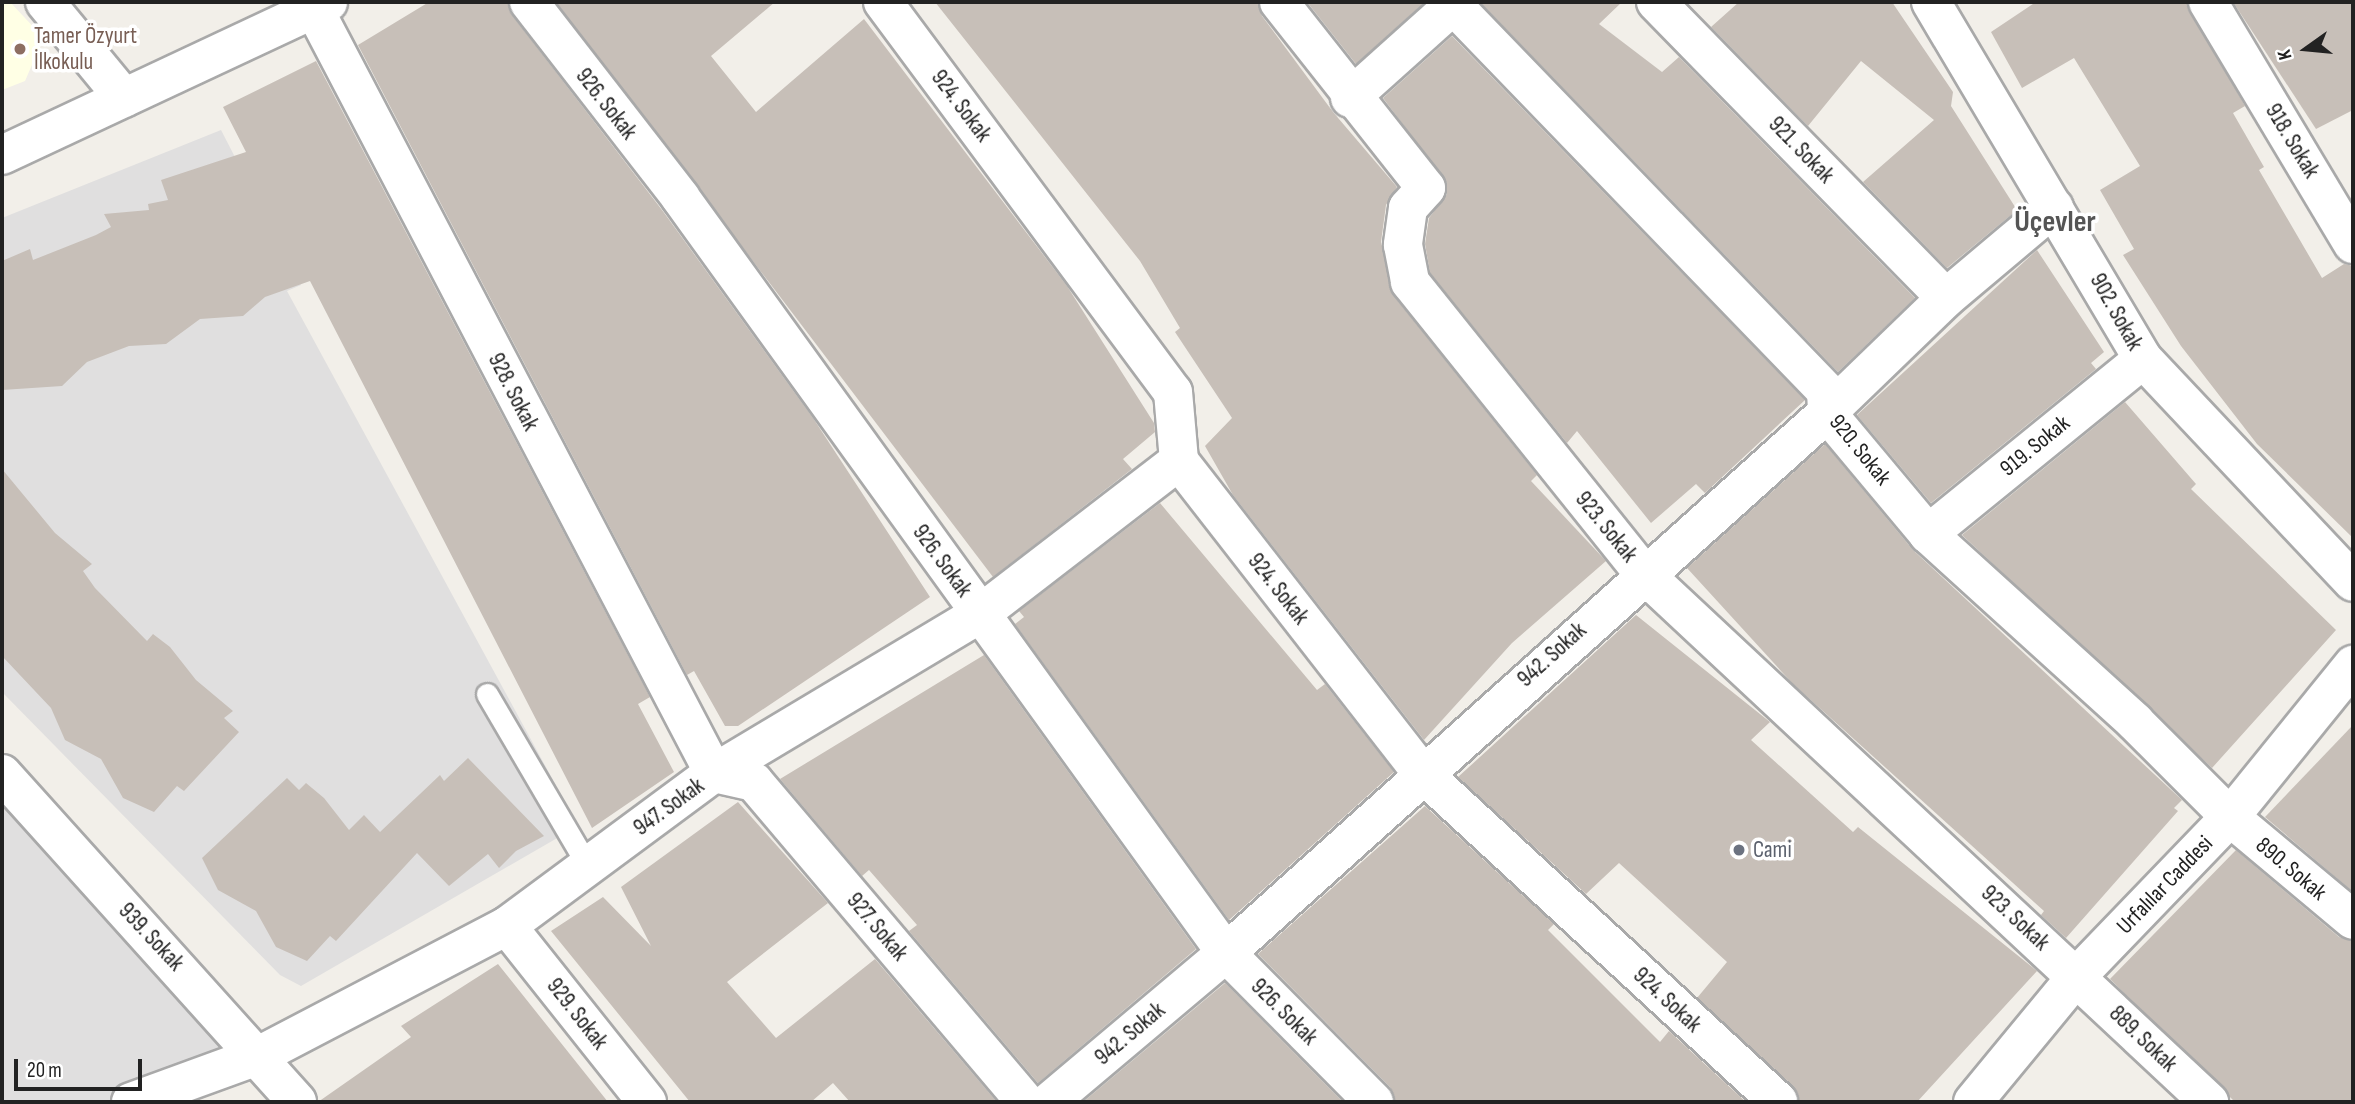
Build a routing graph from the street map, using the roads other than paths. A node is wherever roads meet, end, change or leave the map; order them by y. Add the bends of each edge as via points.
1 (45, 2) edge
2 (529, 2) edge
3 (883, 2) edge
4 (1279, 2) edge
5 (1656, 2) edge
6 (1931, 2) edge
7 (2208, 2) edge
8 (1455, 3) edge
9 (321, 6) edge
10 (124, 98) junction
11 (1350, 98) junction
12 (2, 155) edge
13 (2054, 207) junction
14 (2353, 244) edge
15 (1946, 298) junction
16 (2143, 359) junction
17 (1827, 413) junction
18 (1179, 461) junction
19 (1928, 534) junction
20 (1643, 573) junction
21 (2353, 582) edge
22 (980, 614) junction
23 (2353, 666) edge
24 (487, 694) dead end
25 (1421, 772) junction
26 (715, 773) junction
27 (2, 774) edge
28 (2230, 817) junction
29 (588, 866) junction
30 (2353, 920) edge
31 (507, 926) junction
32 (1226, 953) junction
33 (2077, 976) junction
34 (260, 1055) junction
35 (131, 1102) edge
36 (298, 1102) edge
37 (647, 1102) edge
38 (1025, 1102) edge
39 (1049, 1102) edge
40 (1374, 1102) edge
41 (1778, 1102) edge
42 (1973, 1102) edge
43 (2209, 1102) edge

1 - 10 street
2 - 22 street, 926. Sokak via 680,197
3 - 18 street, 924. Sokak via 1173,392
4 - 11 street, 923. Sokak
5 - 15 street, 921. Sokak
6 - 13 street, 902. Sokak
7 - 14 street, 918. Sokak
8 - 11 street
8 - 17 street, 920. Sokak via 1826,391
9 - 10 street
9 - 26 street, 928. Sokak
10 - 12 street
11 - 20 street, 923. Sokak via 1426,188 1408,208 1403,246 1410,282
13 - 15 street, 942. Sokak
13 - 16 street, 902. Sokak
15 - 17 street, 942. Sokak
16 - 19 street, 919. Sokak
16 - 21 street, 902. Sokak
17 - 19 street, 920. Sokak
17 - 20 street, 942. Sokak
18 - 22 street, 947. Sokak
18 - 25 street, 924. Sokak
19 - 28 street, 920. Sokak via 2135,722
20 - 25 street, 942. Sokak
20 - 33 street, 923. Sokak
22 - 26 street, 947. Sokak
22 - 32 street, 926. Sokak
23 - 28 street, Urfalılar Caddesi
24 - 29 lane
25 - 32 street, 942. Sokak
25 - 41 street, 924. Sokak
26 - 29 street, 947. Sokak
26 - 38 street, 927. Sokak via 754,782
27 - 34 street, 939. Sokak
28 - 30 street, 890. Sokak
28 - 33 street, Urfalılar Caddesi
29 - 31 street, 947. Sokak
31 - 34 street, 947. Sokak
31 - 37 street, 929. Sokak
32 - 39 street, 942. Sokak
32 - 40 street, 926. Sokak
33 - 42 street, Urfalılar Caddesi
33 - 43 street, 889. Sokak
34 - 35 street, 947. Sokak
34 - 36 street, 939. Sokak

